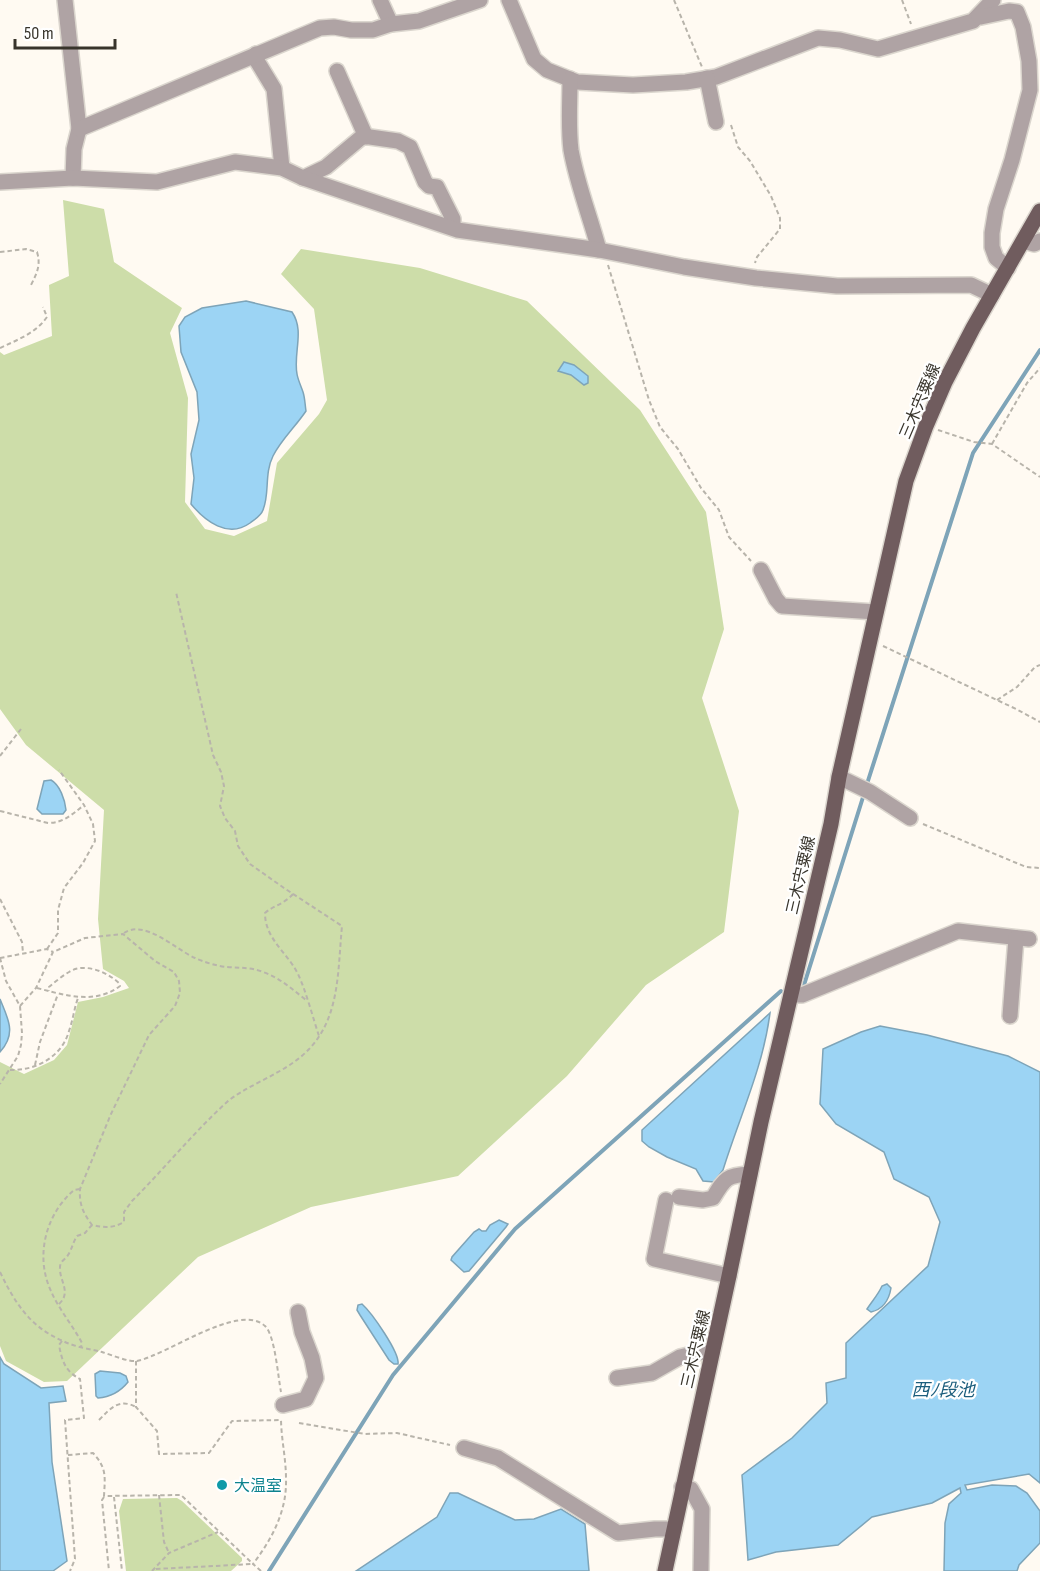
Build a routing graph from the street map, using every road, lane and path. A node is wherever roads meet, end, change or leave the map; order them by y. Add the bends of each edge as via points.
1 (65, 0) edge
2 (380, 0) edge
3 (480, 0) edge
4 (509, 0) edge
5 (674, 0) edge
6 (902, 0) edge
7 (993, 0) edge
8 (979, 16) junction
9 (391, 24) junction
10 (916, 38) junction
11 (256, 54) junction
12 (337, 72) dead end
13 (707, 78) junction
14 (570, 79) junction
15 (722, 121) joint
16 (79, 129) junction
17 (366, 137) junction
18 (282, 168) junction
19 (73, 178) junction
20 (303, 178) junction
21 (0, 182) edge
22 (1040, 212) edge
23 (453, 228) junction
24 (1024, 241) junction
25 (1040, 241) edge
26 (602, 250) junction
27 (0, 252) edge
28 (1008, 268) junction
29 (752, 277) junction
30 (31, 285) dead end
31 (992, 295) junction
32 (43, 307) dead end
33 (0, 348) edge
34 (1040, 368) edge
35 (926, 426) junction
36 (992, 444) junction
37 (1040, 477) edge
38 (761, 570) joint
39 (176, 592) dead end
40 (876, 612) junction
41 (869, 643) junction
42 (1040, 665) edge
43 (997, 700) junction
44 (1040, 722) edge
45 (21, 729) dead end
46 (0, 756) edge
47 (59, 770) dead end
48 (839, 777) junction
49 (84, 805) junction
50 (0, 811) edge
51 (910, 818) joint
52 (1040, 868) edge
53 (293, 894) junction
54 (0, 899) edge
55 (123, 934) junction
56 (47, 949) junction
57 (23, 952) junction
58 (53, 952) junction
59 (0, 958) edge
60 (36, 988) junction
61 (49, 991) junction
62 (58, 993) junction
63 (791, 995) junction
64 (78, 998) junction
65 (306, 1000) junction
66 (20, 1006) junction
67 (1010, 1016) dead end
68 (319, 1037) junction
69 (35, 1065) junction
70 (10, 1070) junction
71 (0, 1084) edge
72 (750, 1174) junction
73 (80, 1189) junction
74 (92, 1225) junction
75 (0, 1272) edge
76 (729, 1276) junction
77 (59, 1304) junction
78 (298, 1312) dead end
79 (62, 1341) junction
80 (81, 1347) junction
81 (712, 1353) junction
82 (136, 1361) junction
83 (617, 1378) dead end
84 (136, 1407) junction
85 (282, 1413) junction
86 (99, 1420) dead end
87 (299, 1423) dead end
88 (464, 1448) joint
89 (68, 1455) junction
90 (682, 1487) junction
91 (159, 1495) junction
92 (104, 1496) junction
93 (114, 1497) junction
94 (674, 1529) junction
95 (219, 1532) junction
96 (169, 1553) junction
97 (162, 1559) junction
98 (253, 1564) junction
99 (157, 1570) edge
100 (70, 1571) edge
101 (109, 1571) edge
102 (122, 1571) edge
103 (152, 1571) edge
104 (261, 1571) edge
105 (664, 1571) edge
106 (701, 1571) edge

1 - 16 street
2 - 9 street
3 - 9 street via 419,21
4 - 14 street via 534,59 547,70
5 - 13 path
6 - 10 path
7 - 8 street
8 - 10 street
8 - 28 street via 1017,12 1029,61 1030,90 992,233 996,258
9 - 11 street via 373,30 320,28
10 - 13 street via 878,49 818,38
11 - 16 street
11 - 18 street via 274,89
12 - 17 street
13 - 14 street via 633,86
13 - 15 street
14 - 26 street via 571,147
15 - 29 path via 771,196 780,218 780,229 758,257
16 - 19 street
17 - 20 street via 326,167
17 - 23 street via 398,141 410,147 425,182 437,187 453,219
18 - 19 street via 235,162 157,182
18 - 20 street
19 - 21 street
20 - 23 street
22 - 24 main road, 三木宍粟線
23 - 26 street
24 - 25 street
24 - 28 main road, 三木宍粟線
26 - 29 street
26 - 38 path via 660,427 719,510 729,537
27 - 30 path via 37,252 40,262
28 - 31 main road, 三木宍粟線
29 - 31 street via 837,286 971,285
31 - 35 main road, 三木宍粟線
32 - 33 path via 47,316 43,323
34 - 36 path
35 - 36 path
35 - 40 main road, 三木宍粟線 via 906,481
36 - 37 path
38 - 40 street via 782,606
39 - 53 path via 213,755 224,786 220,806 250,864
40 - 41 main road, 三木宍粟線
41 - 43 path via 879,644
41 - 48 main road, 三木宍粟線
42 - 43 path
43 - 44 path
45 - 46 path
47 - 49 path
48 - 51 street
48 - 63 main road, 三木宍粟線
49 - 50 path via 56,823
49 - 56 path via 93,824 95,841 64,888 58,910 58,933
51 - 52 path via 1026,867
53 - 65 path via 265,913 265,923 298,974
53 - 68 path via 342,926 334,1004
54 - 57 path via 22,942
55 - 58 path via 85,938
55 - 65 path via 140,929 149,931 196,958 224,967 260,970
55 - 73 path via 174,972 180,993 176,1006 149,1035
56 - 57 path
56 - 58 path
57 - 59 path
58 - 60 path
59 - 66 path via 6,981
60 - 61 path
60 - 66 path
61 - 62 path
61 - 64 path via 71,970 88,968 108,975 120,986 107,993
62 - 64 path
62 - 69 path
63 - 67 street via 802,995 958,931 1022,939
63 - 72 main road, 三木宍粟線
64 - 69 path via 63,1045 51,1058
65 - 68 path
66 - 70 path via 21,1045
68 - 74 path via 296,1061 229,1100 132,1201 124,1212 124,1222 103,1228
69 - 70 path via 21,1071
70 - 71 path
72 - 76 main road, 三木宍粟線
72 - 76 street via 724,1180 713,1198 673,1198 654,1259
73 - 74 path via 79,1201
73 - 77 path via 59,1206 45,1236 45,1274
74 - 77 path via 76,1236 61,1263 66,1289
75 - 79 path via 12,1298 31,1322
76 - 81 main road, 三木宍粟線
77 - 80 path
78 - 85 street via 316,1378 306,1399
79 - 80 path
79 - 89 path via 62,1360 70,1374 80,1379 84,1418 65,1420
80 - 82 path
81 - 83 street via 680,1357 652,1372
81 - 90 main road, 三木宍粟線
82 - 84 path
82 - 85 path via 222,1325 253,1319 266,1326 271,1337
84 - 85 path via 157,1431 159,1454 209,1453 232,1421
84 - 86 path via 116,1404
85 - 98 path via 285,1497 275,1530
87 - 88 path via 365,1434 397,1433
88 - 94 street via 498,1458 618,1533
89 - 92 path via 93,1453 102,1463
89 - 100 path via 75,1559
90 - 94 main road, 三木宍粟線
90 - 106 street via 691,1489 702,1509
91 - 93 path
91 - 95 path via 181,1495
91 - 96 path via 164,1542
92 - 93 path
92 - 101 path
93 - 102 path
94 - 105 main road, 三木宍粟線
95 - 96 path
95 - 98 path
96 - 97 path
97 - 99 path
97 - 103 path
98 - 99 path
98 - 104 path

